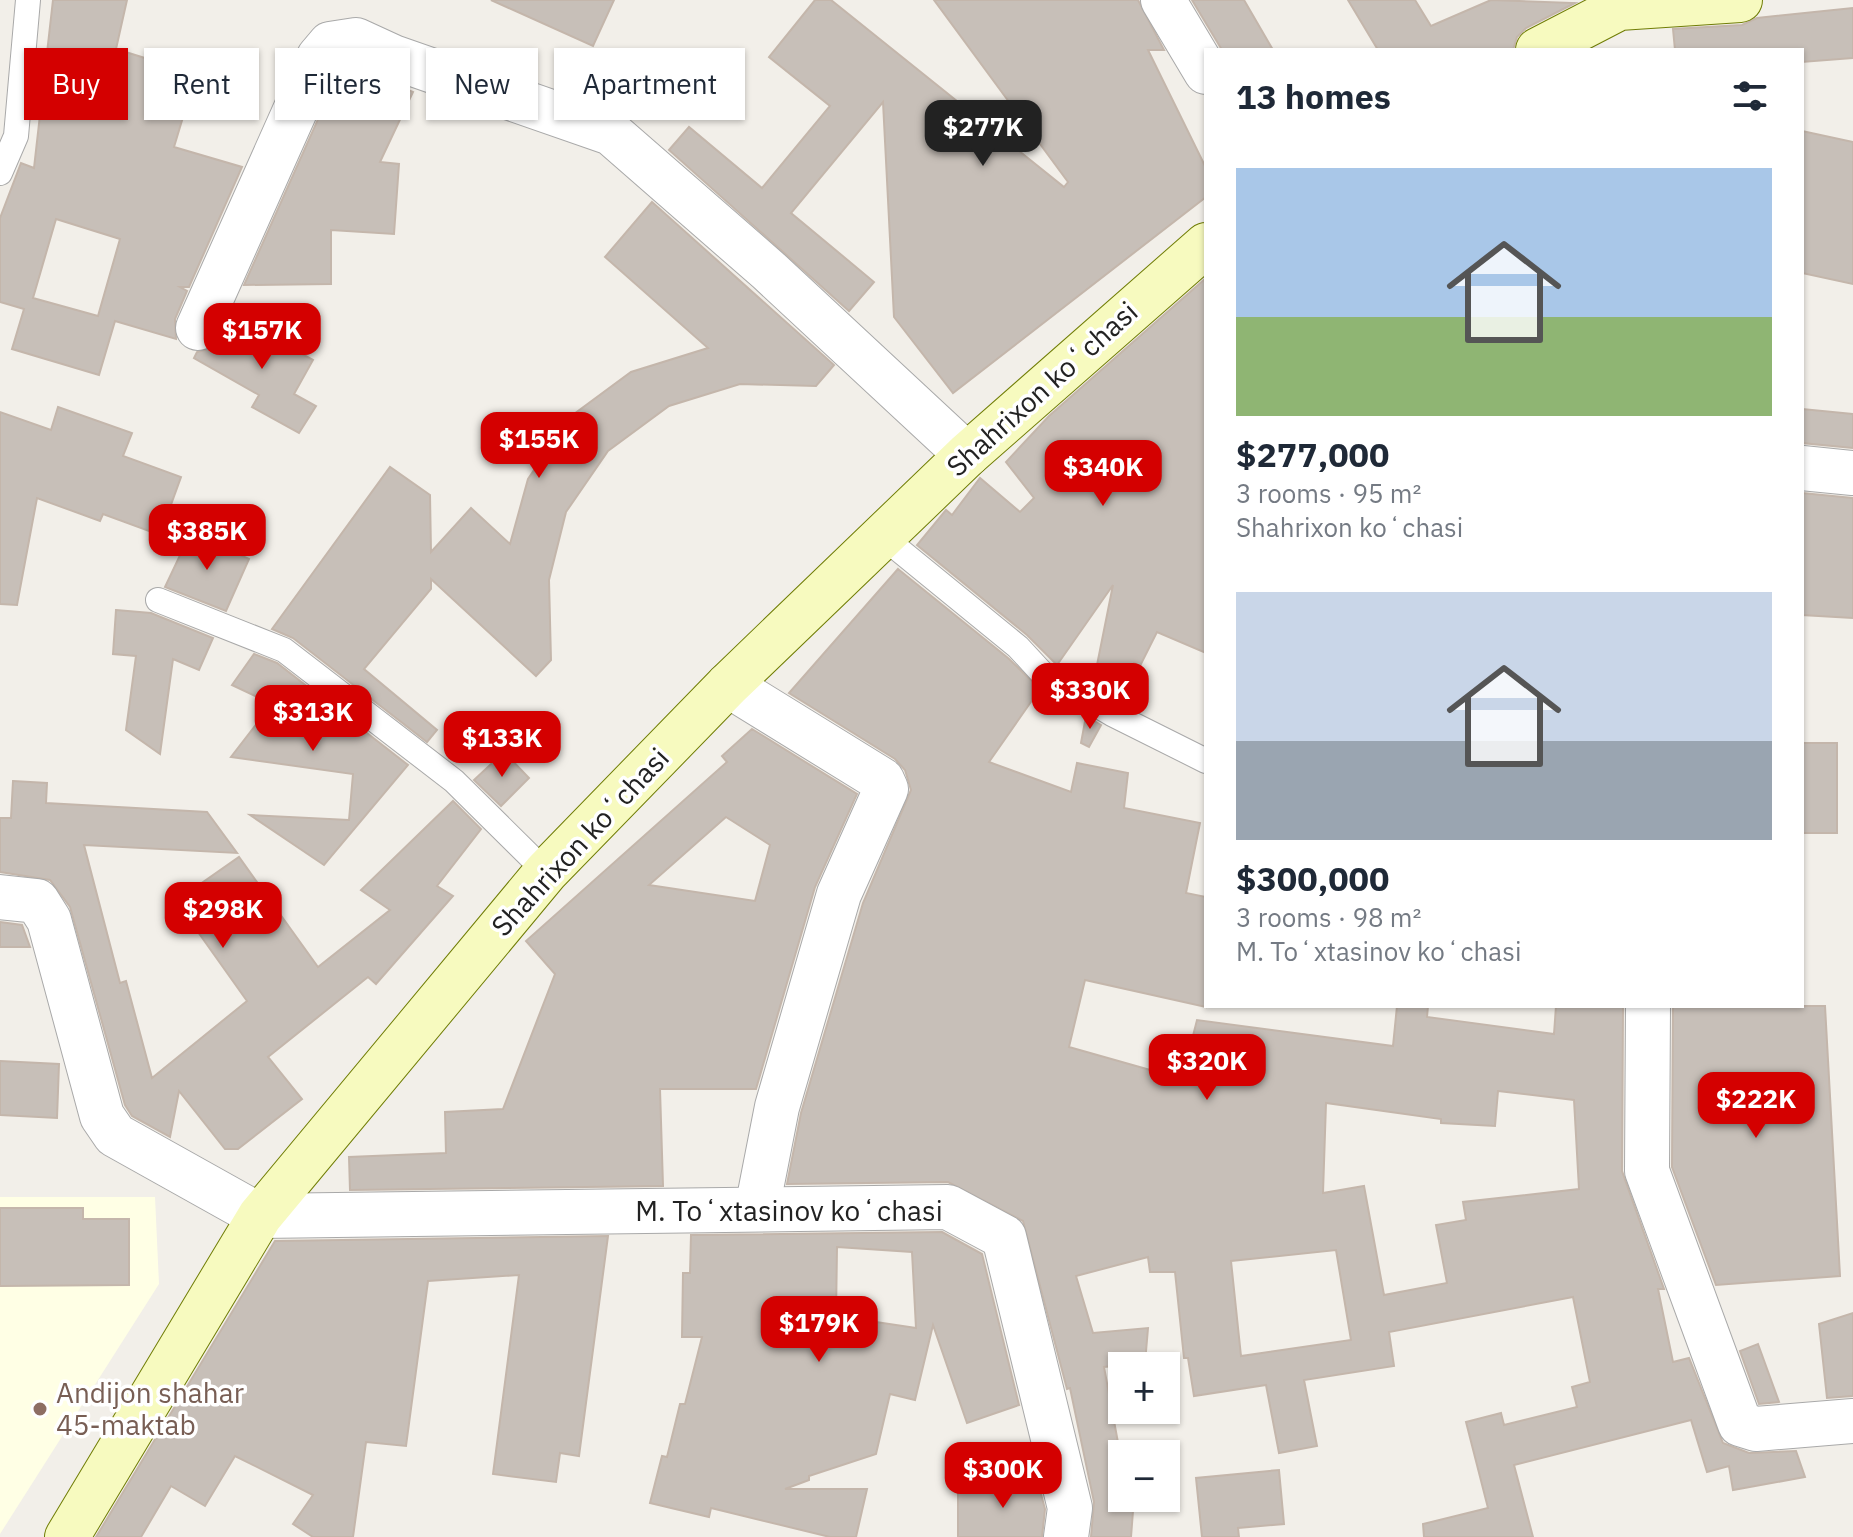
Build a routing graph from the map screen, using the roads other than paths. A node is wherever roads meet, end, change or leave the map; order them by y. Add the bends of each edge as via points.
1 (28, 0) edge
2 (1163, 0) edge
3 (1740, 0) edge
4 (1542, 48) edge
5 (1204, 69) edge
6 (0, 173) edge
7 (1204, 247) edge
8 (198, 328) dead end
9 (967, 455) junction
10 (1804, 468) edge
11 (1853, 473) edge
12 (882, 536) junction
13 (158, 600) dead end
14 (728, 685) junction
15 (1204, 760) edge
16 (546, 872) junction
17 (0, 897) edge
18 (1648, 1008) edge
19 (757, 1209) junction
20 (260, 1216) junction
21 (1853, 1421) edge
22 (67, 1537) edge
23 (1066, 1537) edge

1 - 6 lane via 16,136
2 - 5 street
3 - 4 street via 1619,8
7 - 9 street, Shahrixon koʻchasi
8 - 9 street via 319,57 330,44 356,40 611,133
9 - 12 street, Shahrixon koʻchasi
10 - 11 street
12 - 14 street, Shahrixon koʻchasi
12 - 15 lane via 1018,647 1042,673
13 - 16 lane via 284,650 454,781
14 - 16 street, Shahrixon koʻchasi
14 - 19 street via 882,780 886,789 839,894 777,1107
16 - 20 street, Shahrixon koʻchasi
17 - 20 street via 37,901 49,920 102,1116 115,1135
18 - 21 street via 1647,1171 1740,1424 1756,1429
19 - 20 street, M. Toʻxtasinov koʻchasi
19 - 23 street, M. Toʻxtasinov koʻchasi via 948,1207 1004,1237 1070,1508
20 - 22 street, Shahrixon koʻchasi

